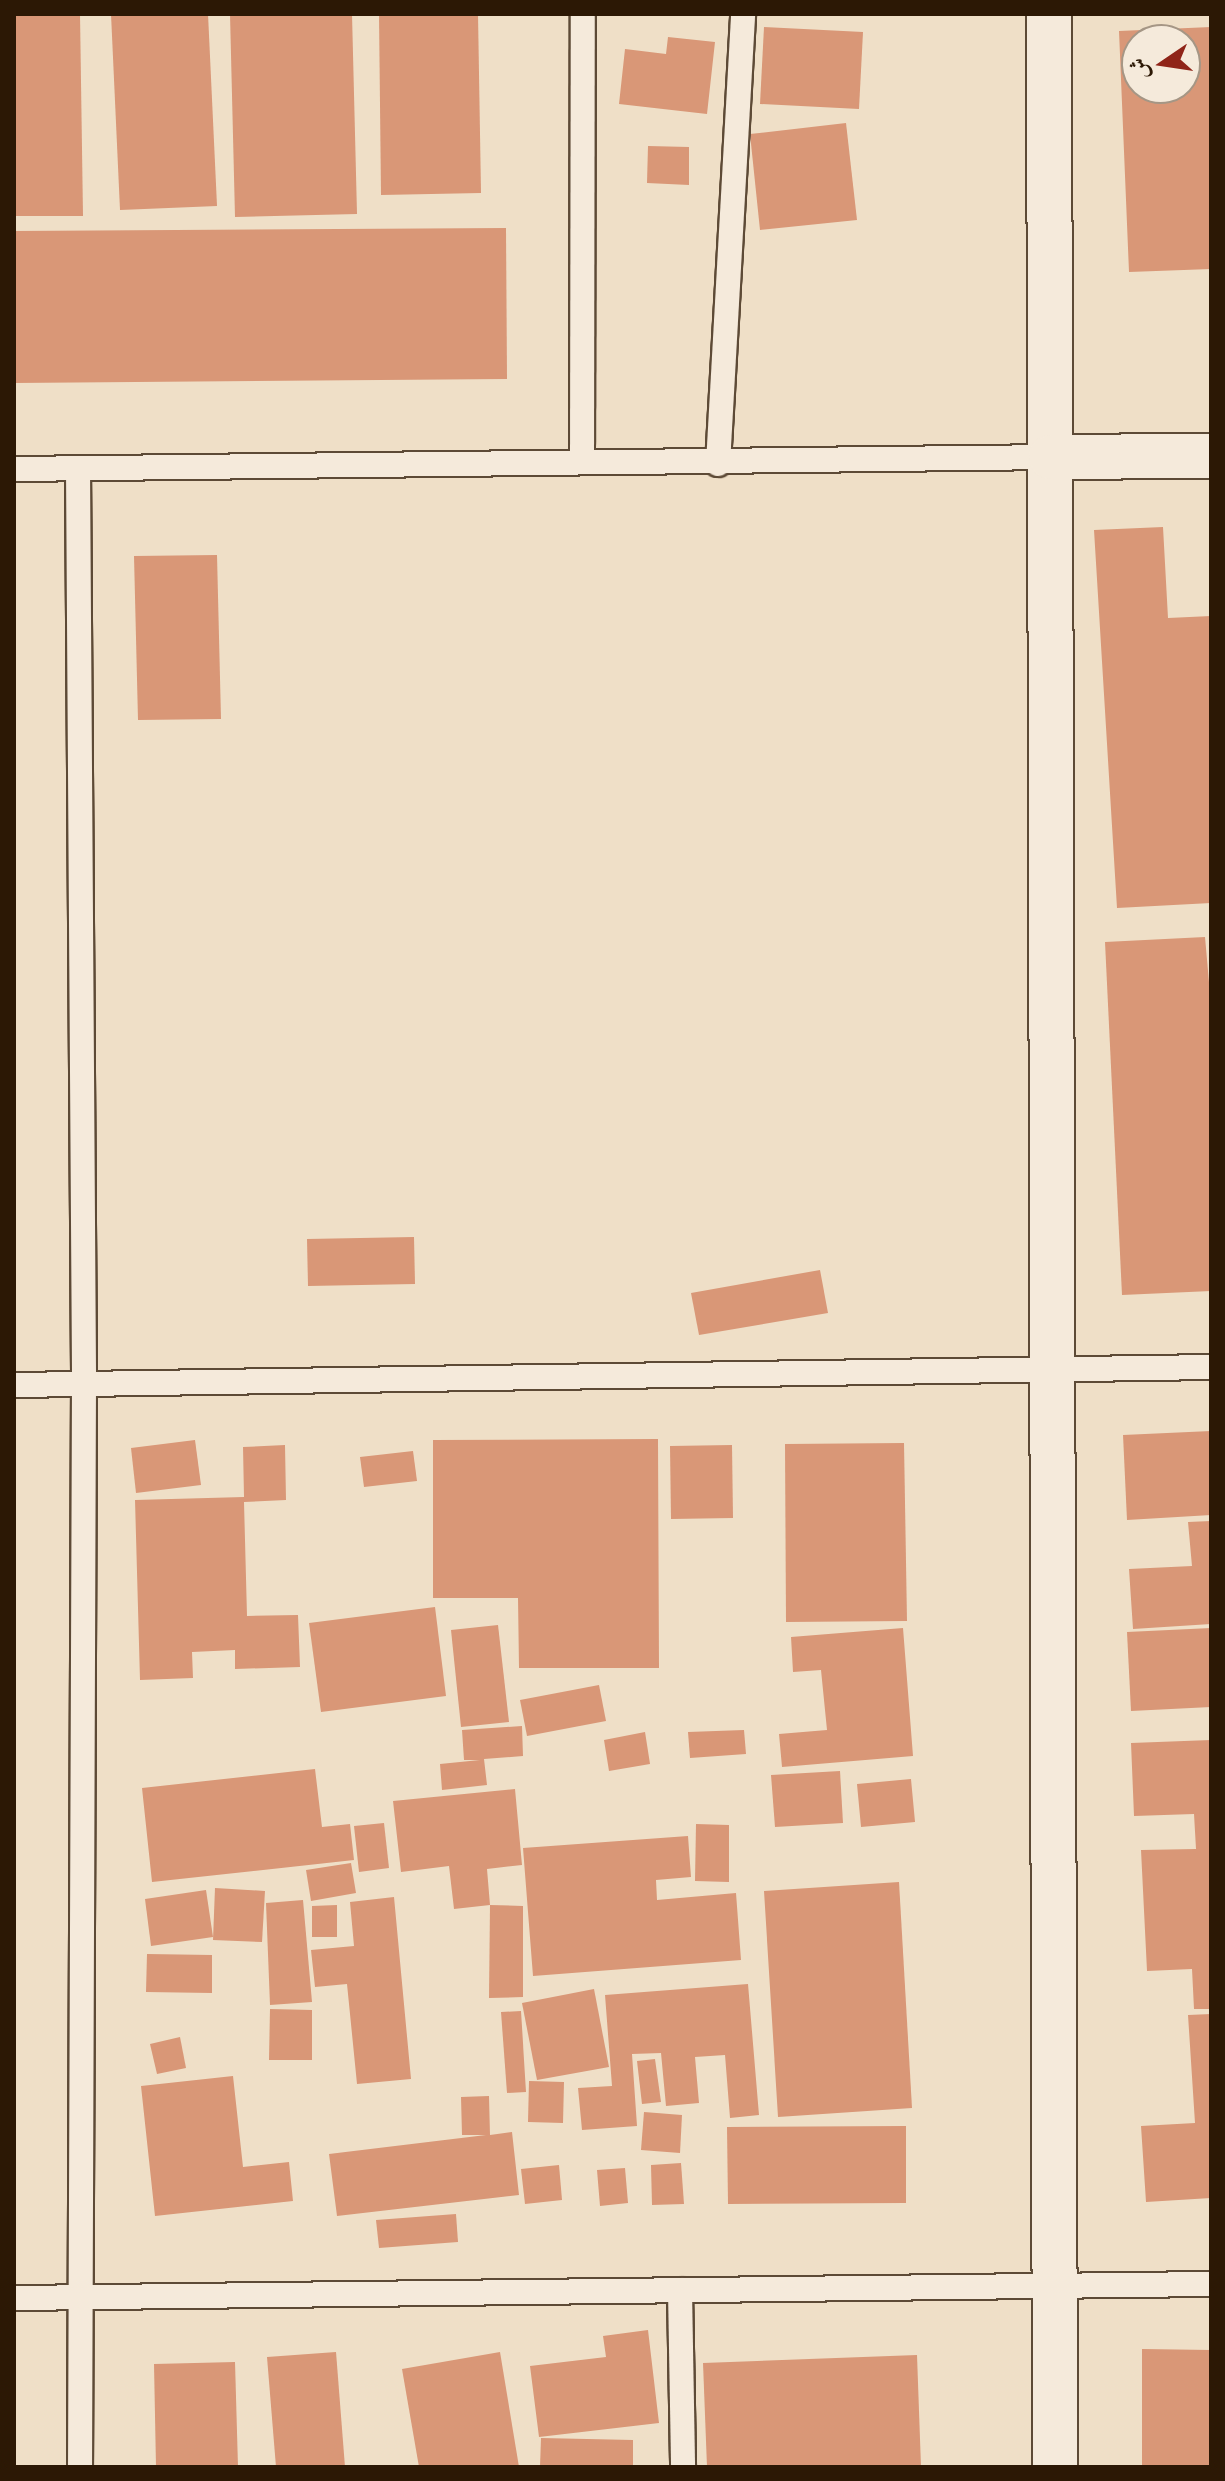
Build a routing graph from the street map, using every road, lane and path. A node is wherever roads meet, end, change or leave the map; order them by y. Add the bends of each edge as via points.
1 (583, 14) edge
2 (743, 14) edge
3 (1049, 14) edge
4 (1211, 456) edge
5 (1051, 457) junction
6 (582, 462) junction
7 (718, 464) junction
8 (78, 468) junction
9 (14, 469) edge
10 (1211, 1367) edge
11 (1052, 1369) junction
12 (84, 1384) junction
13 (14, 1385) edge
14 (1211, 2284) edge
15 (1055, 2285) junction
16 (680, 2290) junction
17 (14, 2298) edge
18 (79, 2298) junction
19 (80, 2467) edge
20 (683, 2467) edge
21 (1055, 2467) edge

1 - 6 lane
2 - 7 lane
3 - 5 street
4 - 5 street
5 - 7 lane
5 - 11 street
6 - 7 lane
6 - 8 lane
8 - 9 lane
8 - 12 lane
10 - 11 lane
11 - 12 lane
11 - 15 street
12 - 13 lane
12 - 18 lane
14 - 15 lane
15 - 16 lane
15 - 21 street
16 - 18 lane
16 - 20 lane
17 - 18 lane
18 - 19 lane

